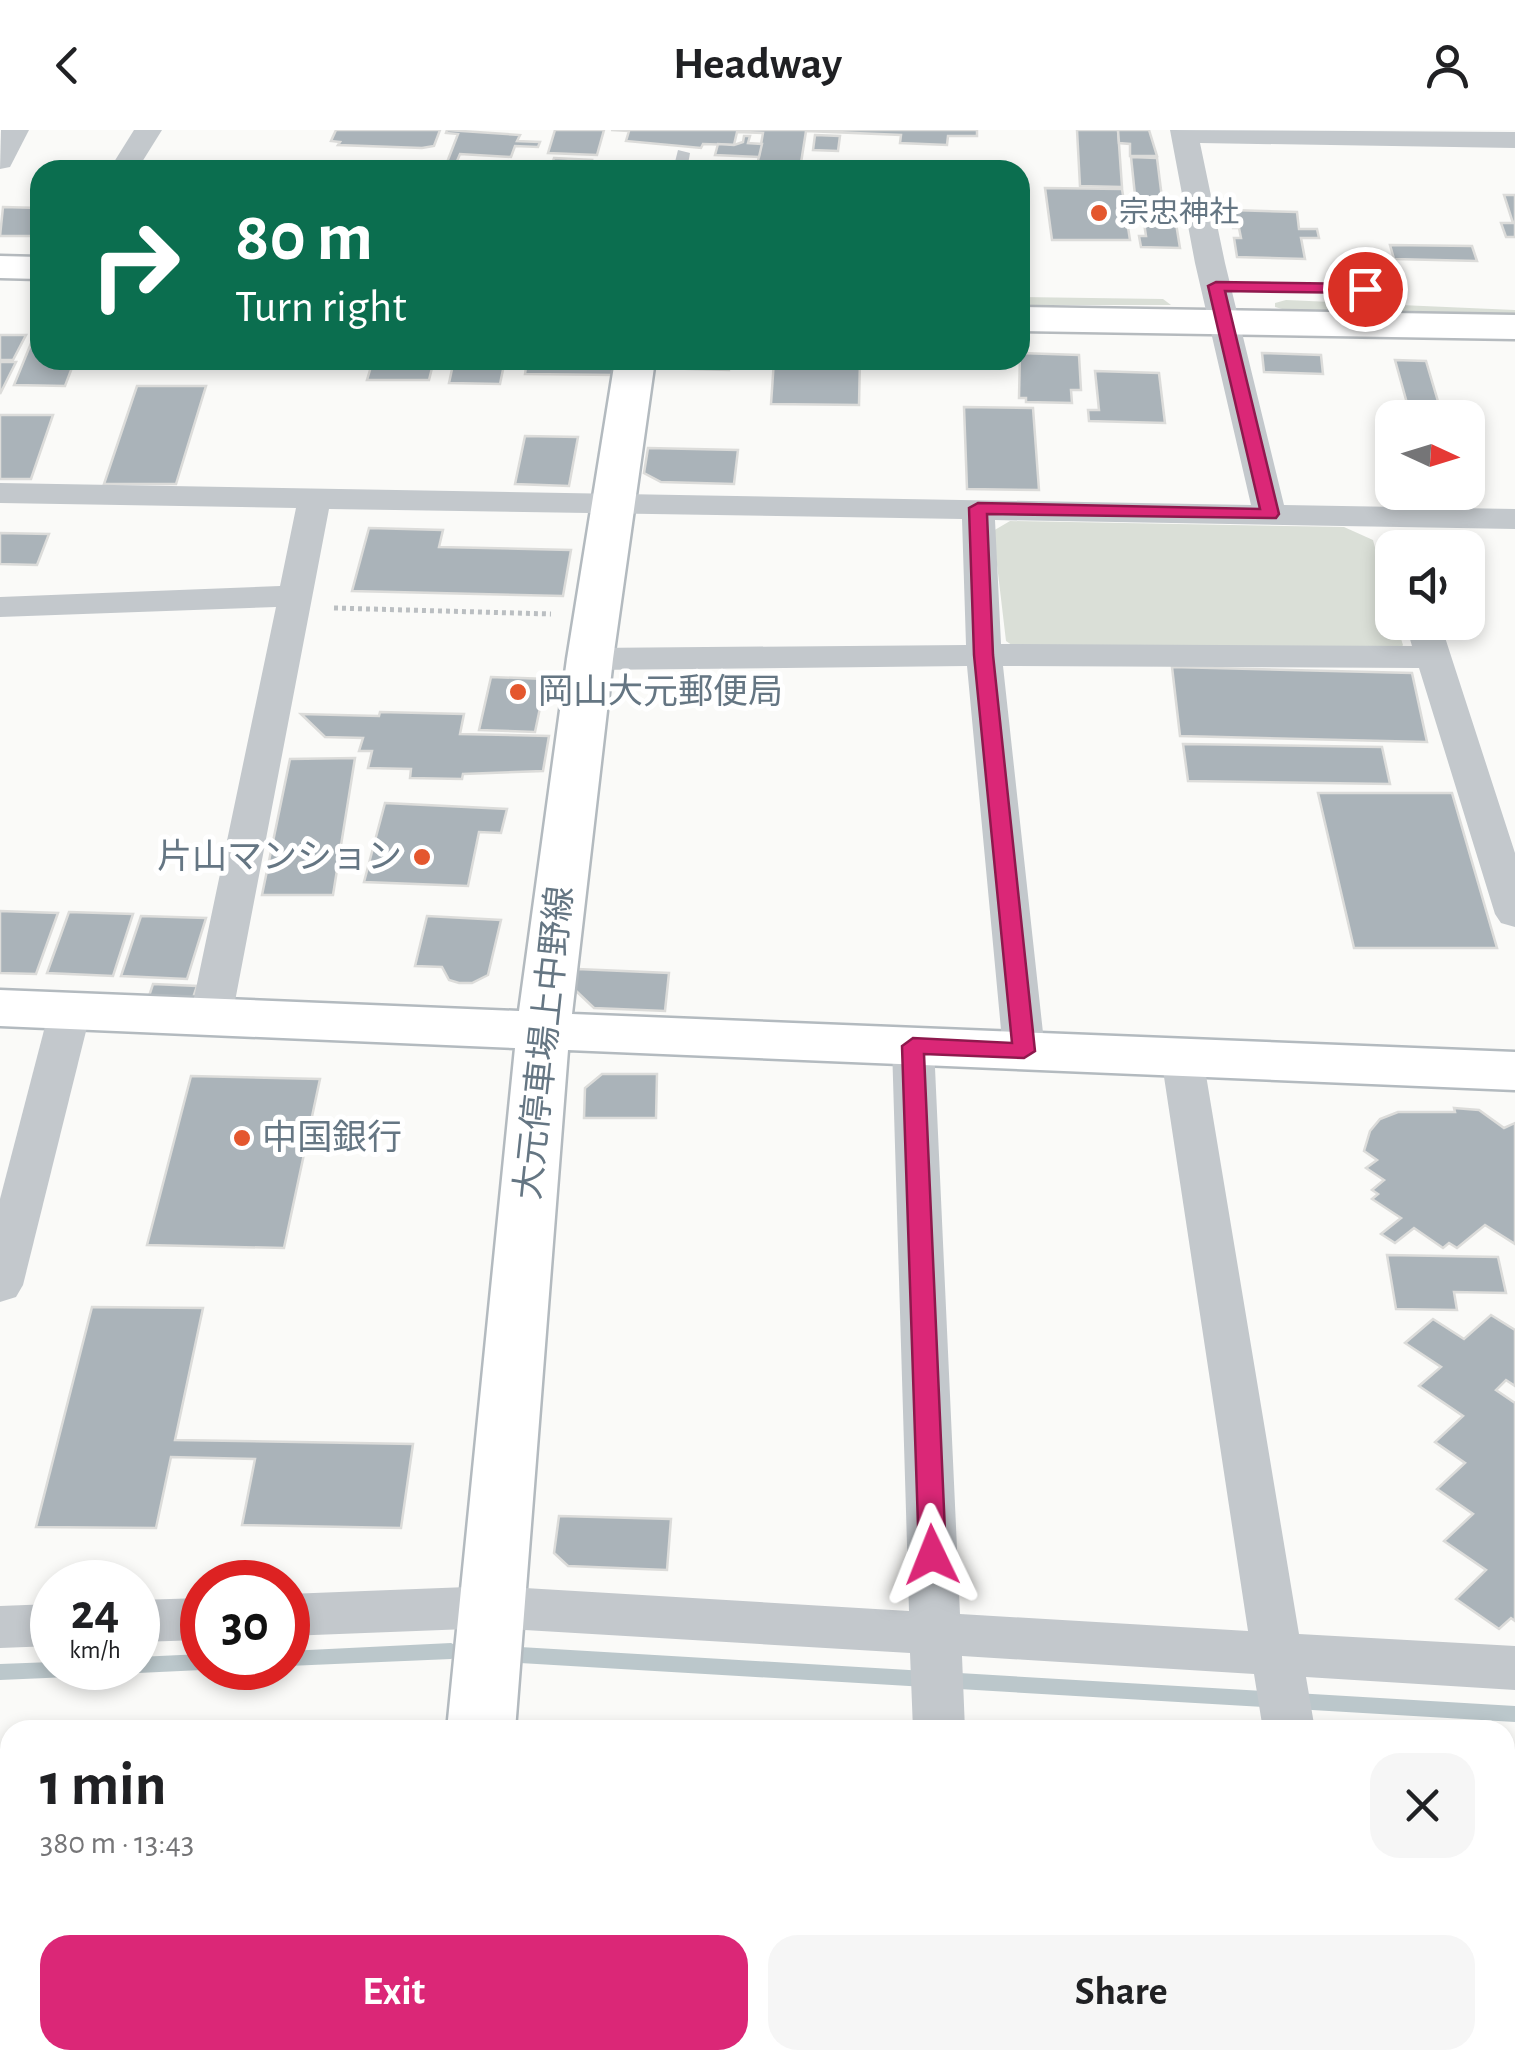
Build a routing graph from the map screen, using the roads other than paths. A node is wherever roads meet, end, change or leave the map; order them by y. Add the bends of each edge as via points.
1 (15, 130) edge
2 (148, 130) edge
3 (1185, 133) edge
4 (1515, 140) edge
5 (683, 153) dead end
6 (130, 160) edge
7 (682, 160) edge
8 (0, 161) edge
9 (0, 268) edge
10 (30, 268) edge
11 (1030, 285) edge
12 (1515, 291) edge
13 (0, 301) edge
14 (30, 302) edge
15 (1220, 304) junction
16 (1030, 318) edge
17 (1515, 327) edge
18 (634, 370) edge
19 (0, 493) edge
20 (315, 498) junction
21 (614, 502) junction
22 (978, 508) junction
23 (1270, 514) junction
24 (1515, 519) edge
25 (1382, 530) edge
26 (1414, 530) edge
27 (294, 601) junction
28 (0, 608) edge
29 (594, 637) junction
30 (1427, 640) edge
31 (984, 655) junction
32 (1515, 914) edge
33 (0, 1008) edge
34 (70, 1010) junction
35 (211, 1017) junction
36 (543, 1031) junction
37 (913, 1046) junction
38 (1024, 1051) junction
39 (1182, 1057) junction
40 (1515, 1071) edge
41 (0, 1285) edge
42 (493, 1607) junction
43 (310, 1614) edge
44 (30, 1626) edge
45 (0, 1627) edge
46 (1515, 1668) edge
47 (937, 1681) edge
48 (1283, 1695) edge
49 (482, 1720) edge

1 - 8 street
2 - 6 street
3 - 4 street
3 - 15 street
5 - 7 lane
9 - 10 main road
11 - 15 main road
12 - 15 main road
13 - 14 main road
15 - 16 main road
15 - 17 main road
15 - 23 street
18 - 21 main road, 大元停車場上中野線
19 - 20 street
20 - 21 street
20 - 27 street
21 - 22 street
21 - 29 main road, 大元停車場上中野線
22 - 23 street
22 - 31 street
23 - 25 street
24 - 26 street
27 - 28 street
27 - 35 street
29 - 31 street
29 - 36 main road, 大元停車場上中野線
30 - 31 street
30 - 32 street
31 - 38 street
33 - 34 main road
34 - 35 main road
34 - 41 street
35 - 36 main road
36 - 37 main road
36 - 42 main road, 大元停車場上中野線
37 - 38 main road
37 - 47 street
38 - 39 main road
39 - 40 main road
39 - 48 street
42 - 43 street
42 - 47 street
42 - 49 main road, 大元停車場上中野線
44 - 45 street
46 - 48 street
47 - 48 street

